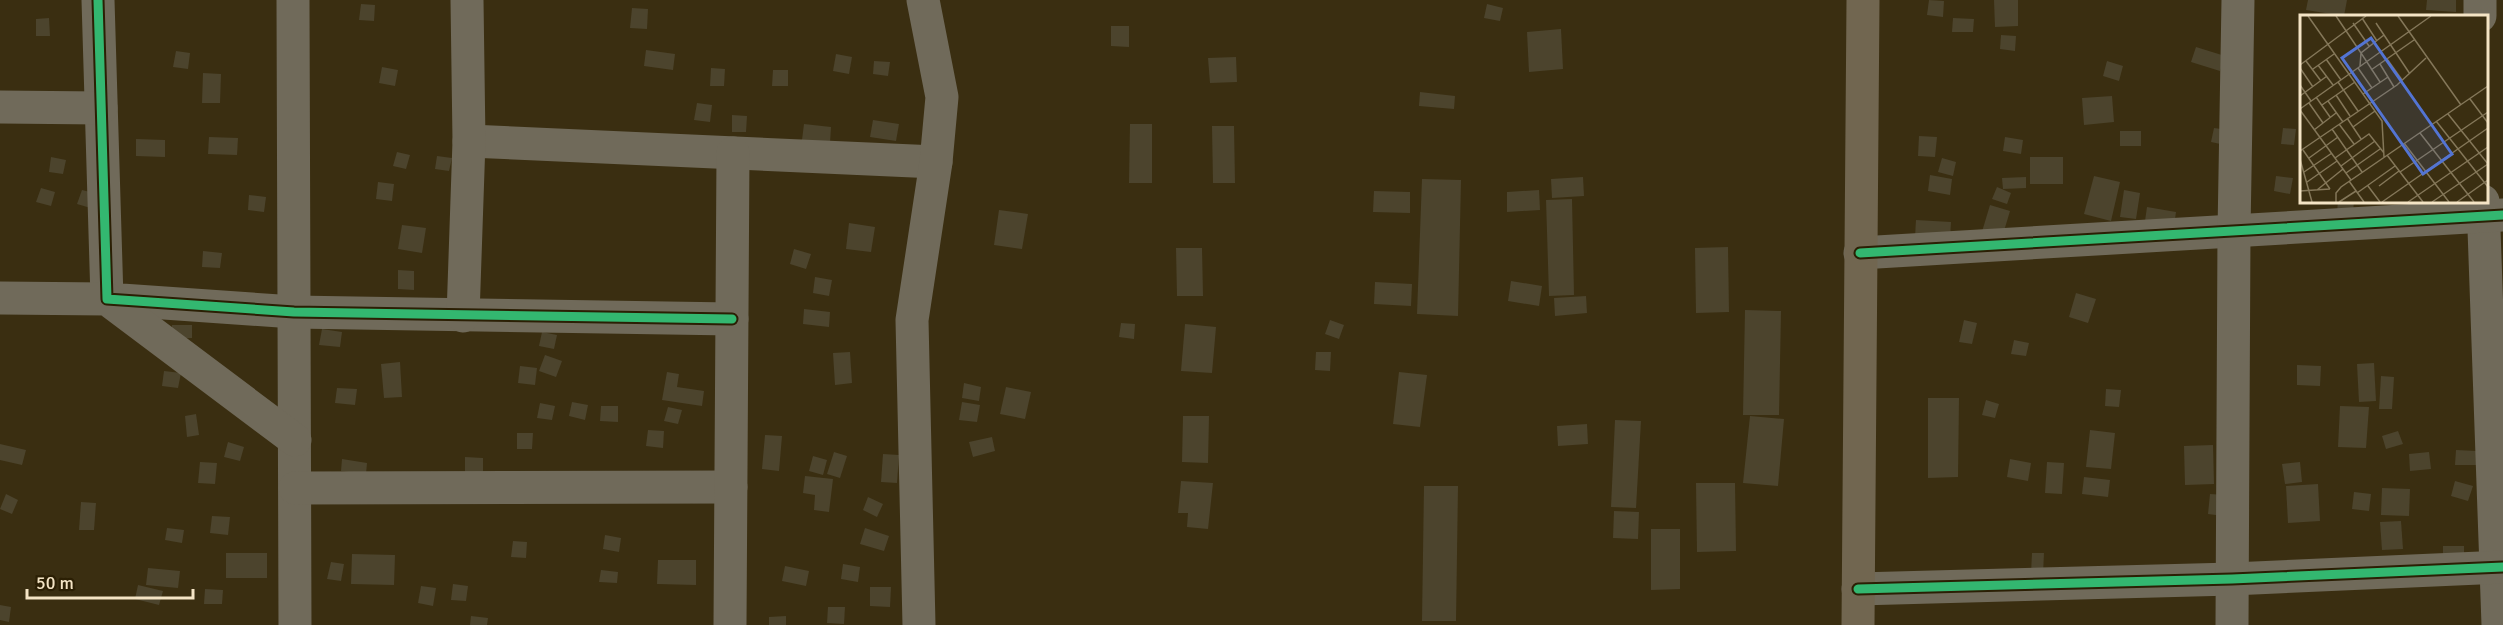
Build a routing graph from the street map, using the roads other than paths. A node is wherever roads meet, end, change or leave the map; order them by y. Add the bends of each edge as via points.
1 (98, 0) edge
2 (293, 0) edge
3 (467, 0) edge
4 (923, 0) edge
5 (1863, 0) edge
6 (2238, 0) edge
7 (0, 107) edge
8 (101, 108) junction
9 (469, 141) junction
10 (733, 153) junction
11 (936, 162) junction
12 (2490, 211) edge
13 (2234, 231) junction
14 (1860, 253) junction
15 (0, 298) edge
16 (106, 299) junction
17 (294, 312) junction
18 (463, 316) junction
19 (732, 319) junction
20 (295, 440) junction
21 (731, 487) junction
22 (295, 488) junction
23 (2500, 567) edge
24 (2232, 579) junction
25 (1858, 589) junction
26 (295, 625) edge
27 (730, 625) edge
28 (919, 625) edge
29 (1858, 625) edge
30 (2232, 625) edge
31 (2498, 625) edge

1 - 8 street
2 - 17 street
3 - 9 street
4 - 11 street via 942,97
5 - 14 main road
6 - 13 street
7 - 8 street
8 - 16 street
9 - 10 street
9 - 18 street
10 - 11 street
10 - 19 street
11 - 28 street via 912,320
12 - 13 street
12 - 23 street
13 - 14 street
13 - 24 street
14 - 25 main road
15 - 16 street
16 - 17 street
16 - 20 street
17 - 18 street
17 - 20 street
18 - 19 street
19 - 21 street
20 - 22 street
21 - 22 street
21 - 27 street
22 - 26 street
23 - 24 street
23 - 31 street
24 - 25 street
24 - 30 street
25 - 29 main road

